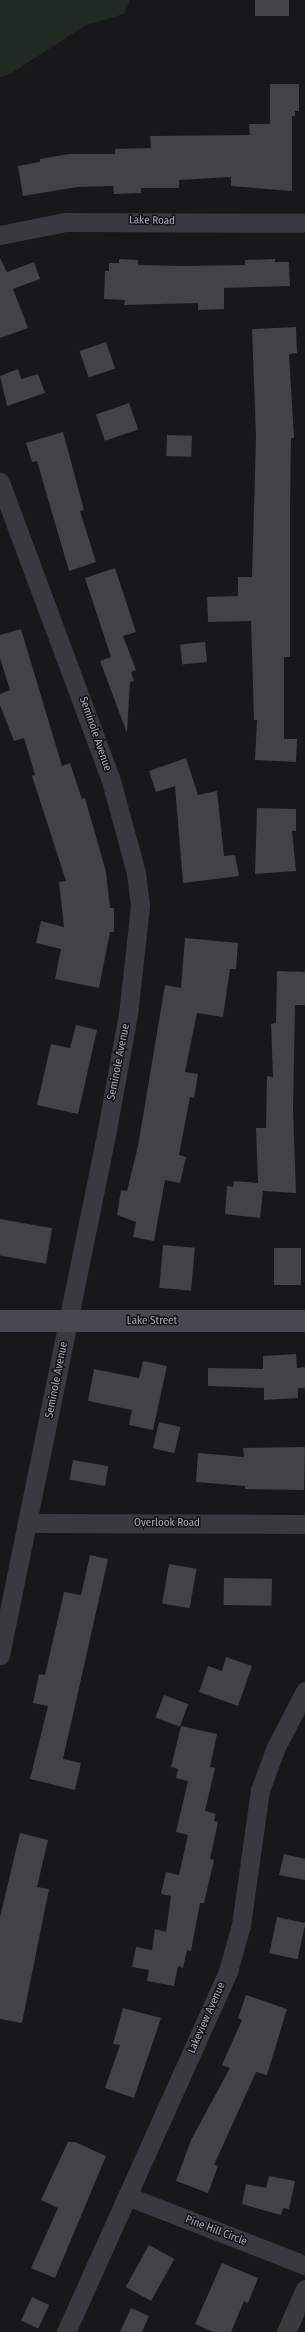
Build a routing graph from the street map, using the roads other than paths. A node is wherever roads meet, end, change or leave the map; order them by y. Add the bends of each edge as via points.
1 (305, 223) edge
2 (0, 235) edge
3 (0, 482) edge
4 (0, 1321) edge
5 (70, 1321) junction
6 (305, 1321) edge
7 (28, 1523) junction
8 (305, 1524) edge
9 (0, 1655) edge
10 (305, 1691) edge
11 (127, 2196) junction
12 (305, 2265) edge
13 (305, 2290) edge
14 (66, 2332) edge
15 (286, 2332) edge

1 - 2 street, Lake Road via 80,221 26,227
3 - 5 street, Seminole Avenue via 108,770 136,873 140,906 128,1014
4 - 5 street, Lake Street
5 - 6 street, Lake Street
5 - 7 street, Seminole Avenue
7 - 8 street, Overlook Road
7 - 9 street, Seminole Avenue
10 - 11 street, Lakeview Avenue via 276,1747 260,1790 241,1926 228,1971
11 - 12 street, Pine Hill Circle
11 - 14 street, Lakeview Avenue
13 - 15 street

